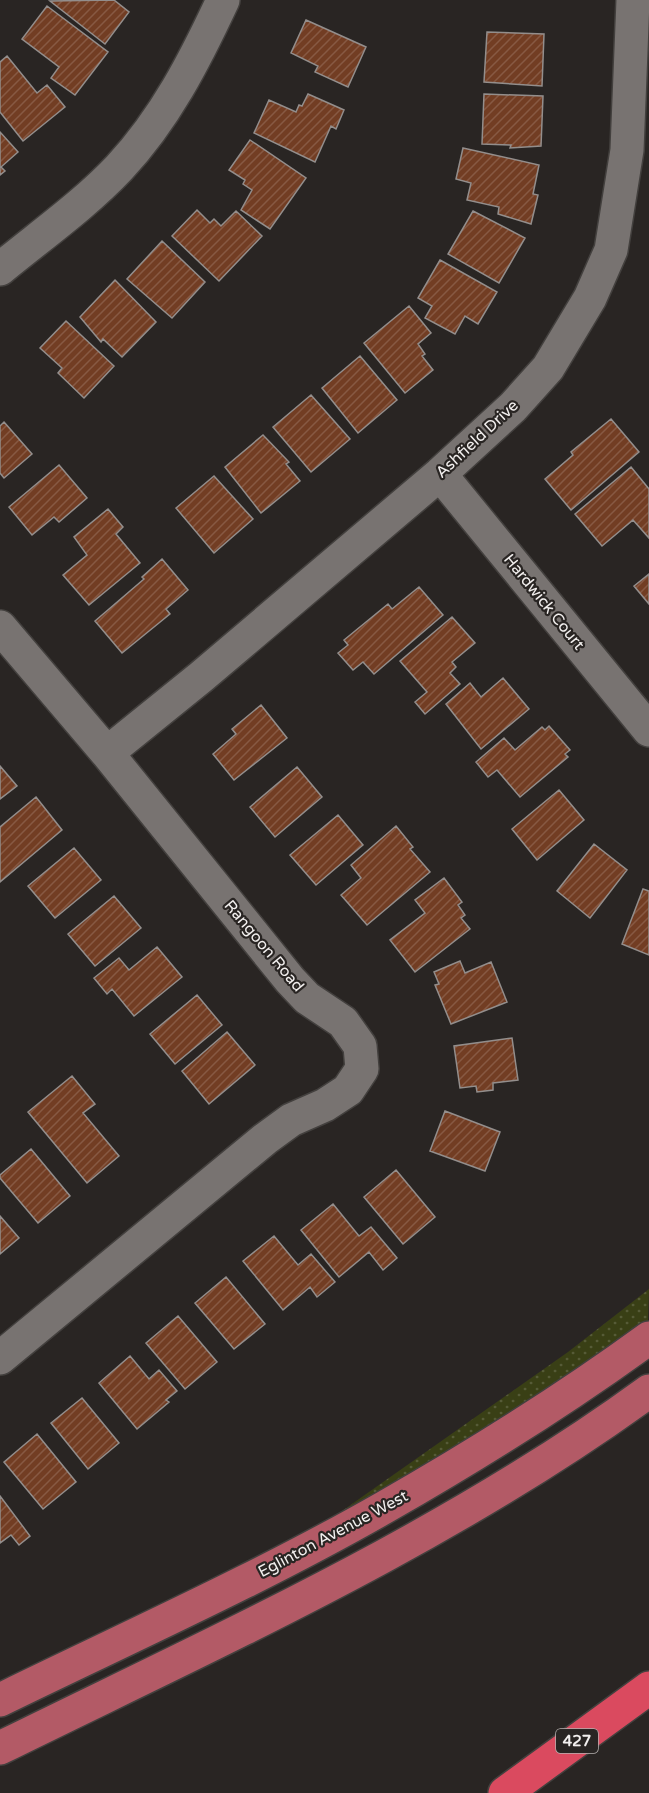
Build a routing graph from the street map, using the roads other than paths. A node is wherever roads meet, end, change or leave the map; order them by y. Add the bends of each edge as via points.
1 (222, 0) edge
2 (633, 0) edge
3 (0, 269) edge
4 (440, 474) junction
5 (0, 627) edge
6 (649, 730) edge
7 (107, 753) junction
8 (649, 1338) edge
9 (0, 1358) edge
10 (649, 1391) edge
11 (649, 1689) edge
12 (0, 1700) edge
13 (0, 1748) edge
14 (505, 1793) edge

1 - 3 street via 196,58 169,104 119,168
2 - 4 street, Ashfield Drive via 627,150 611,250 590,298 548,368 513,407
4 - 6 street, Hardwick Court
4 - 7 street, Ashfield Drive
5 - 7 street, Rangoon Road
7 - 9 street, Rangoon Road via 290,980 307,998 343,1022 360,1046 362,1069 348,1090 264,1139
8 - 12 main road, Eglinton Avenue West via 583,1386 383,1508
10 - 13 main road via 527,1473 365,1566
11 - 14 highway, 427

